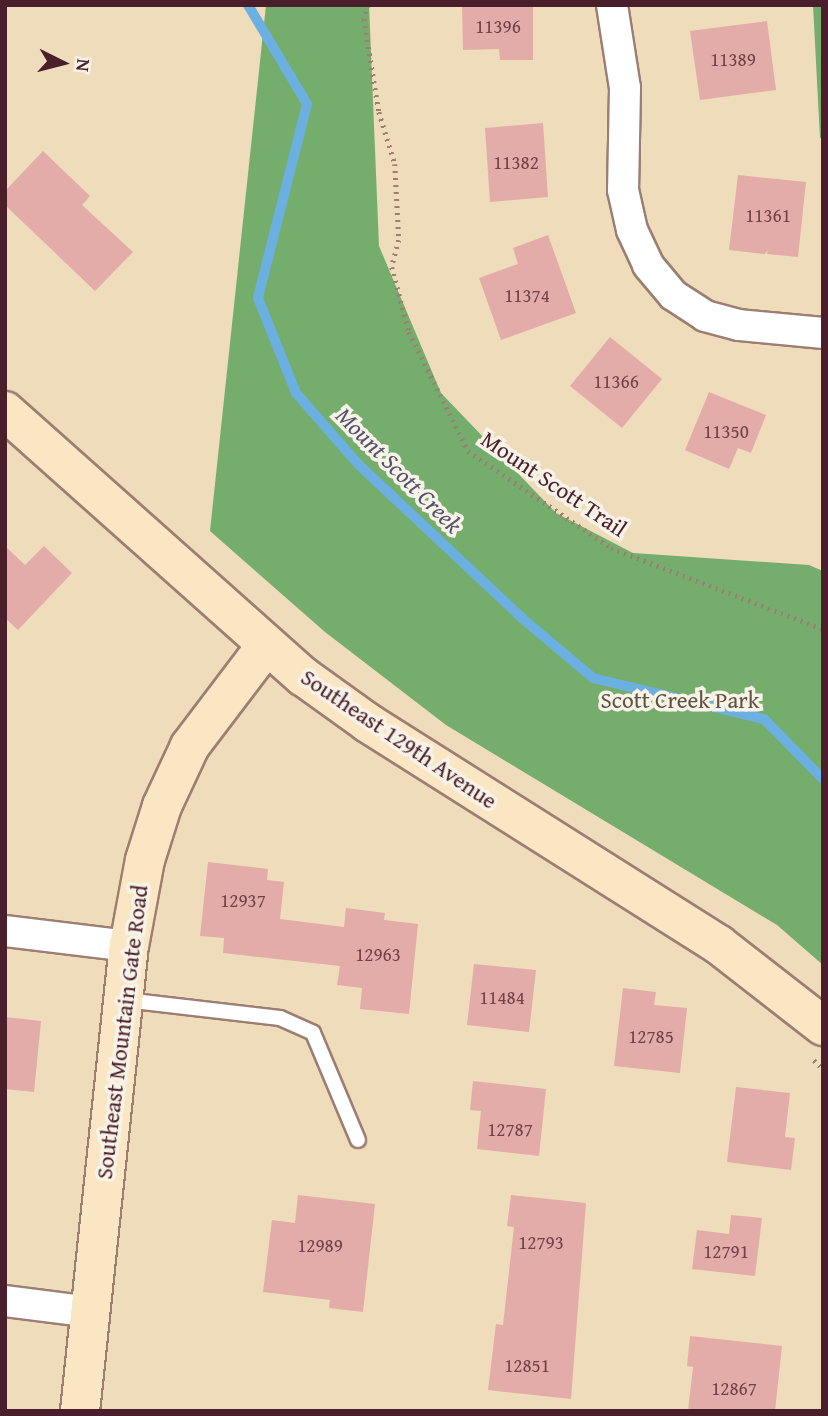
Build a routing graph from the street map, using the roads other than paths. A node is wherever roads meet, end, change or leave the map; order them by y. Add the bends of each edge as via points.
1 (612, 5) edge
2 (823, 333) edge
3 (5, 411) edge
4 (265, 646) junction
5 (5, 931) edge
6 (129, 946) junction
7 (124, 1000) junction
8 (823, 1026) edge
9 (358, 1140) dead end
10 (5, 1301) edge
11 (91, 1312) junction
12 (80, 1411) edge

1 - 2 street via 625,88 623,190 632,230 648,265 673,295 705,316 739,325
3 - 4 main road, Southeast 129th Avenue
4 - 6 main road, Southeast Mountain Gate Road via 205,722 174,777 148,847
4 - 8 main road, Southeast 129th Avenue via 368,723 748,965
5 - 6 street
6 - 7 main road, Southeast Mountain Gate Road
7 - 9 lane via 280,1018 313,1033
7 - 11 main road, Southeast Mountain Gate Road
10 - 11 street
11 - 12 main road, Southeast Mountain Gate Road

